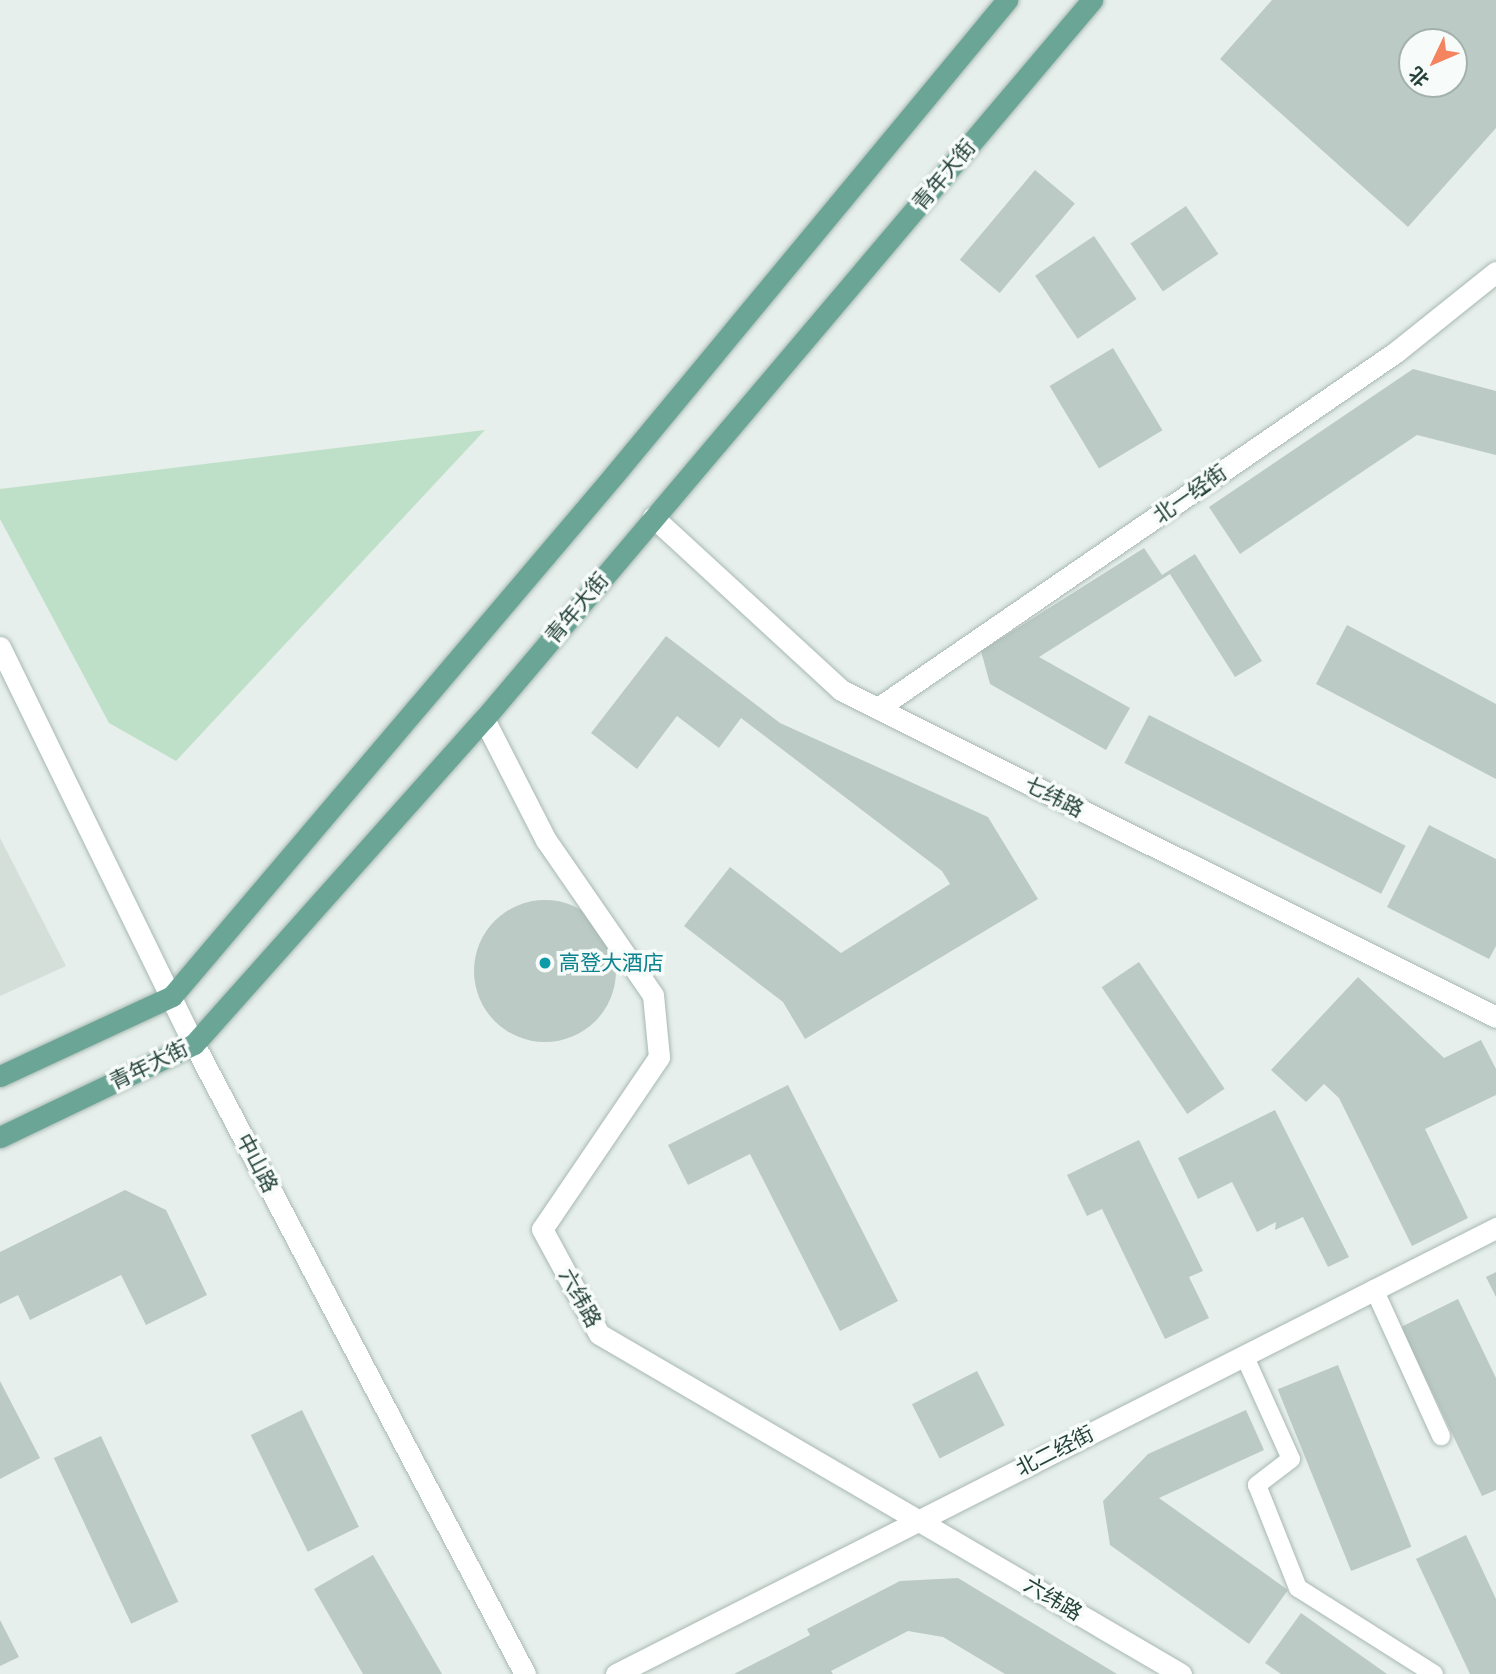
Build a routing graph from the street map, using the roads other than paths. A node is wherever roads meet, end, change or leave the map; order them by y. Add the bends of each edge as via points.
1 (1007, 0) edge
2 (1092, 0) edge
3 (1496, 272) edge
4 (653, 517) junction
5 (0, 647) edge
6 (878, 709) junction
7 (484, 719) junction
8 (172, 996) junction
9 (1496, 1017) edge
10 (194, 1044) junction
11 (0, 1076) edge
12 (0, 1137) edge
13 (1496, 1228) edge
14 (1374, 1289) junction
15 (1244, 1355) junction
16 (1441, 1436) dead end
17 (920, 1520) junction
18 (525, 1674) edge
19 (615, 1674) edge
20 (1181, 1674) edge
21 (1434, 1674) edge

1 - 8 main road via 614,475
2 - 4 main road, 青年大街
3 - 6 street, 北一经街 via 1396,352
4 - 6 street, 七纬路 via 841,690
4 - 7 main road, 青年大街
5 - 8 street, 中山路
6 - 9 street, 七纬路
7 - 10 main road, 青年大街
7 - 17 street, 六纬路 via 546,840 653,995 659,1057 542,1229 598,1334
8 - 10 street, 中山路
8 - 11 main road
10 - 12 main road, 青年大街
10 - 18 street, 中山路
13 - 14 street, 北二经街
14 - 15 street, 北二经街
14 - 16 lane
15 - 17 street, 北二经街
15 - 21 lane via 1290,1460 1257,1485 1298,1588
17 - 19 street, 北二经街
17 - 20 street, 六纬路

